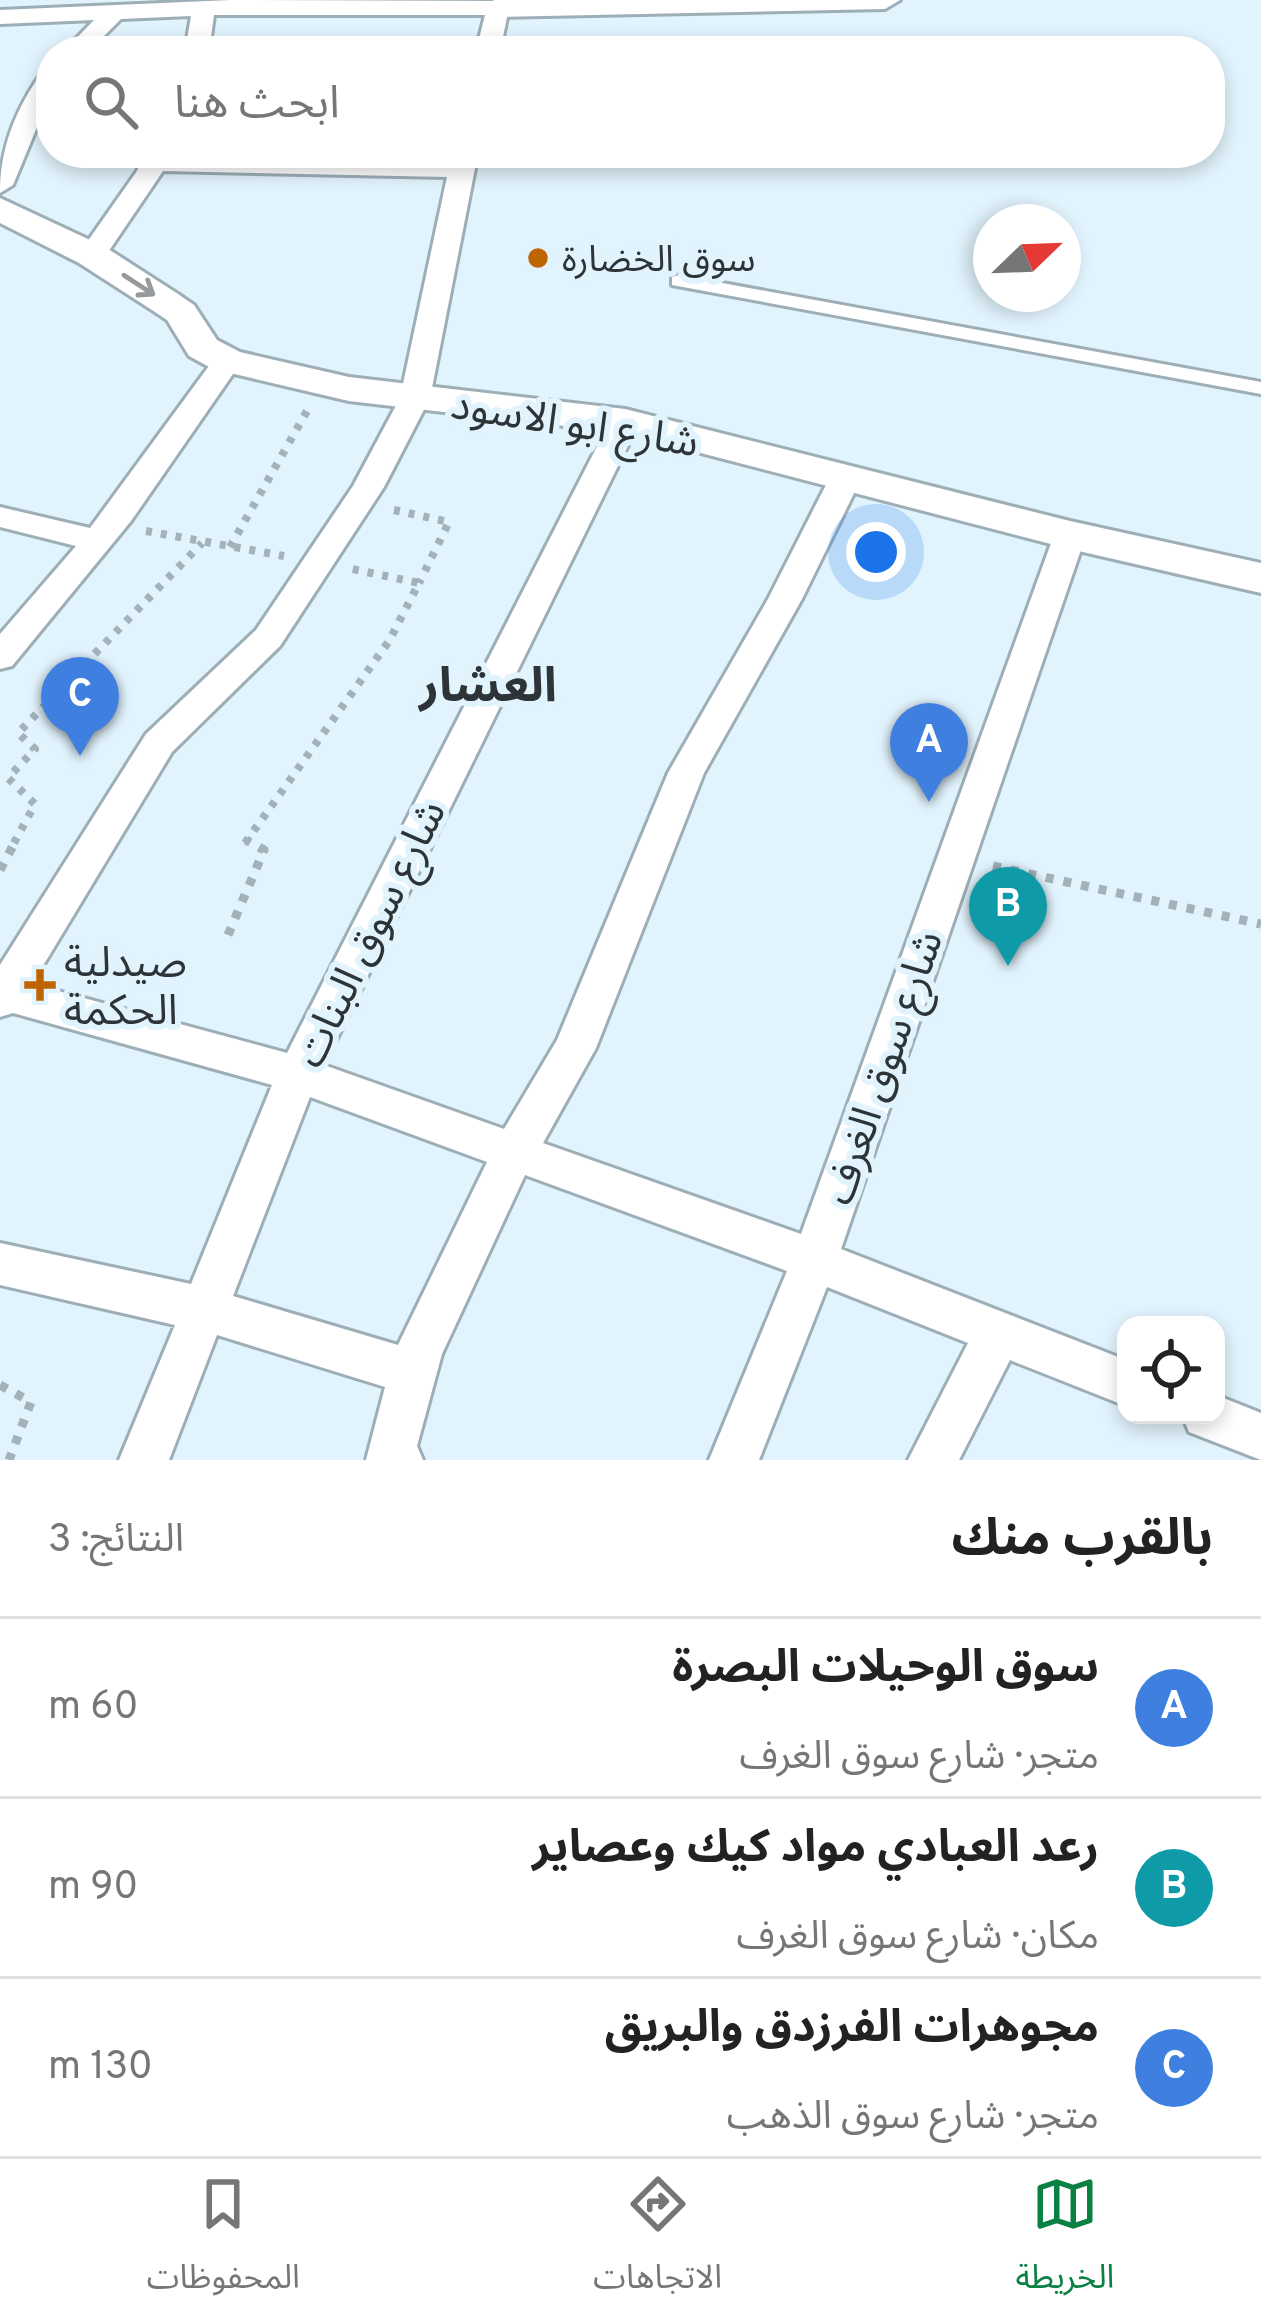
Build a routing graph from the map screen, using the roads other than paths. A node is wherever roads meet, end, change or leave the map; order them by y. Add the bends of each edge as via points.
1 (885, 0) edge
2 (634, 2) edge
3 (232, 4) edge
4 (497, 4) edge
5 (203, 9) junction
6 (114, 13) junction
7 (6, 22) edge
8 (91, 36) edge
9 (199, 36) edge
10 (491, 36) edge
11 (36, 100) edge
12 (149, 168) edge
13 (462, 168) edge
14 (0, 185) edge
15 (0, 209) edge
16 (92, 255) junction
17 (679, 281) dead end
18 (227, 361) junction
19 (1261, 388) edge
20 (416, 398) junction
21 (625, 421) junction
22 (846, 477) junction
23 (0, 517) edge
24 (0, 528) edge
25 (46, 528) junction
26 (104, 533) junction
27 (1070, 535) junction
28 (1261, 578) edge
29 (0, 657) edge
30 (1, 995) edge
31 (298, 1074) junction
32 (514, 1152) junction
33 (814, 1260) junction
34 (0, 1264) edge
35 (204, 1309) junction
36 (999, 1333) junction
37 (414, 1373) junction
38 (1117, 1379) edge
39 (1225, 1423) edge
40 (1261, 1437) edge
41 (144, 1460) edge
42 (398, 1460) edge
43 (734, 1460) edge
44 (933, 1460) edge

1 - 2 street
2 - 4 street
3 - 4 street
3 - 5 street
4 - 10 street
5 - 6 street
5 - 9 street
6 - 7 street
6 - 8 street
11 - 14 street
12 - 16 street
13 - 20 street
15 - 16 street
16 -> 18 street via 181,313 194,339
17 - 19 lane
18 - 20 street, شارع ابو الاسود
18 - 26 street
20 - 21 street, شارع ابو الاسود
20 - 30 street via 268,638 159,743
21 - 22 street, شارع ابو الاسود
21 - 31 street, شارع سوق البنات
22 - 27 street, شارع ابو الاسود
22 - 32 street via 686,772 575,1048
23 - 25 street
24 - 25 street
25 - 26 street
26 - 29 street
27 - 28 street, شارع ابو الاسود
27 - 33 street, شارع سوق الغرف
30 - 31 street
31 - 32 street
31 - 35 street, شارع سوق البنات
32 - 33 street
32 - 37 street
33 - 36 street
33 - 43 street, شارع سوق الغرف
34 - 35 street
35 - 37 street
35 - 41 street, شارع سوق البنات
36 - 38 street
36 - 44 street
37 - 42 street via 389,1457
39 - 40 street

